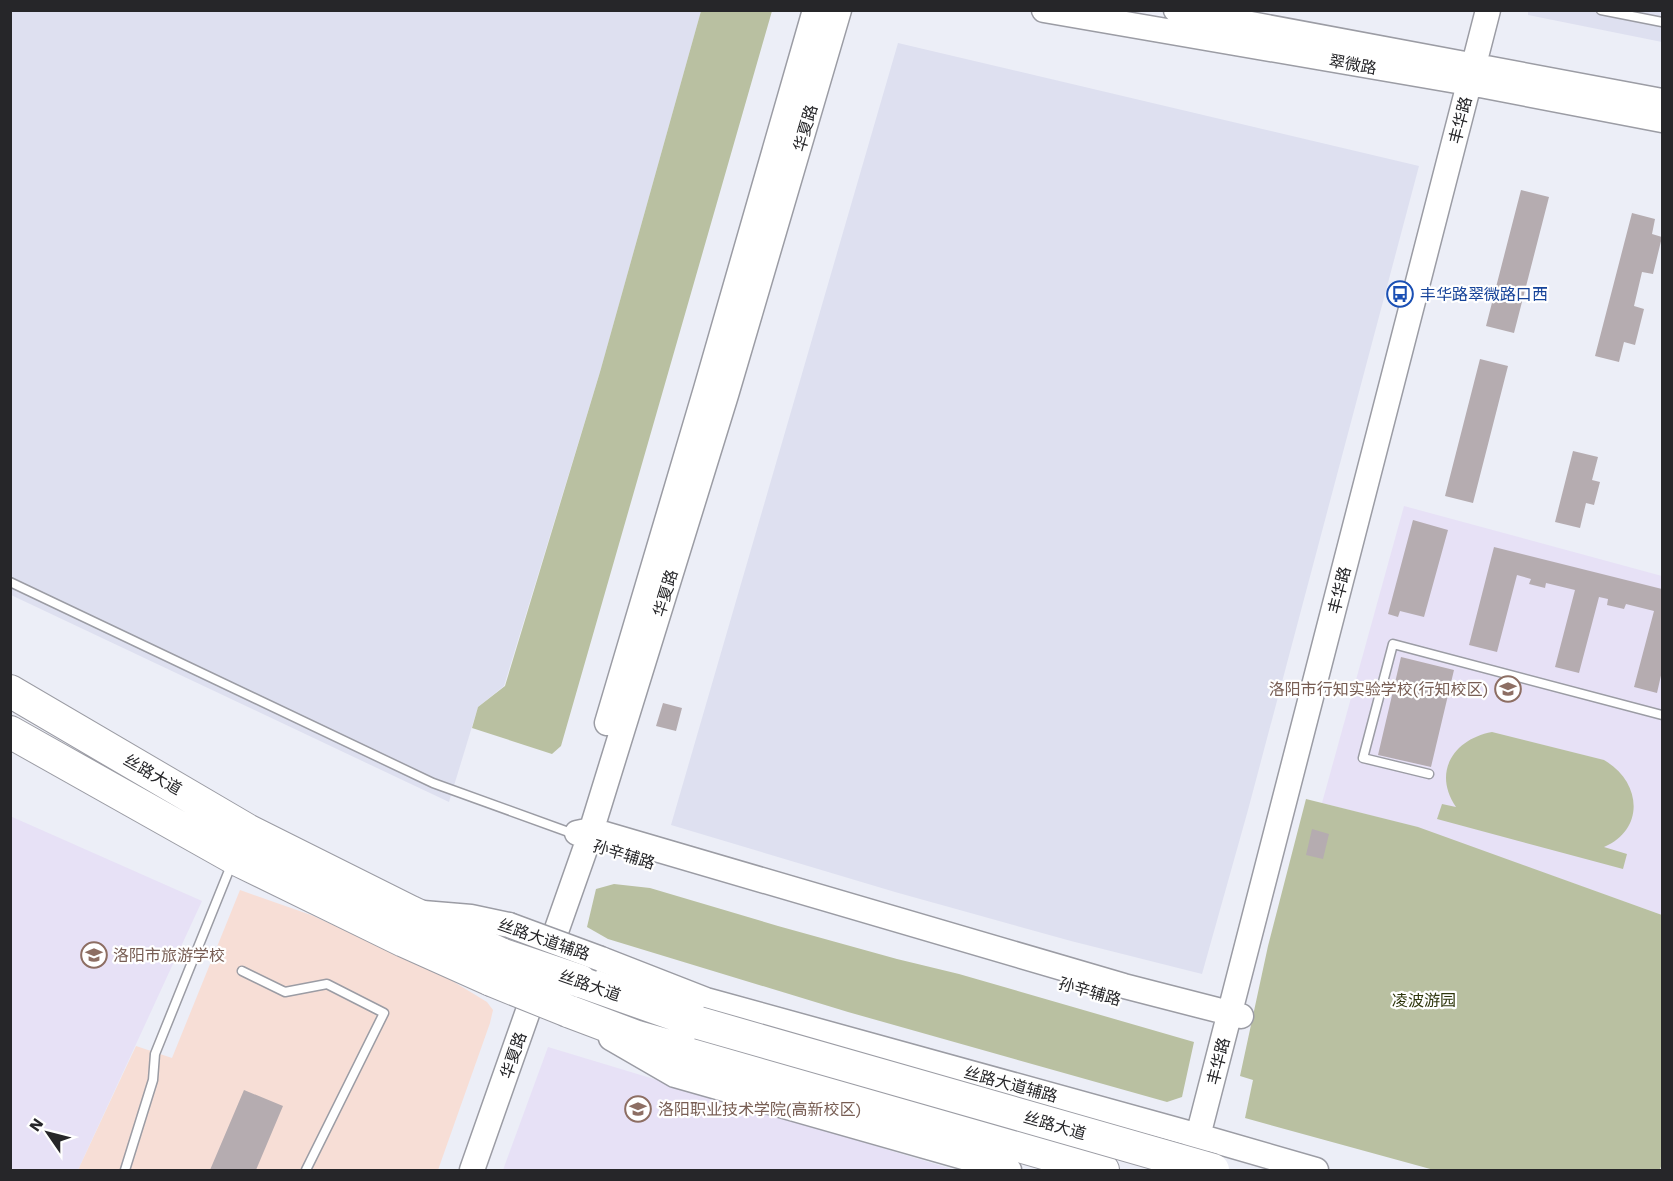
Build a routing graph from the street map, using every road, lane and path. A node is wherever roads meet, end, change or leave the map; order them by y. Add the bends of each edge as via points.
1 (814, 10) edge
2 (839, 10) edge
3 (1044, 10) edge
4 (1176, 10) edge
5 (1488, 10) edge
6 (1497, 10) edge
7 (1601, 10) edge
8 (1662, 22) edge
9 (1477, 75) junction
10 (1662, 101) edge
11 (1662, 120) edge
12 (10, 582) edge
13 (10, 691) edge
14 (1662, 715) edge
15 (10, 732) edge
16 (1430, 774) dead end
17 (584, 836) junction
18 (234, 858) junction
19 (501, 953) junction
20 (242, 970) dead end
21 (568, 1011) junction
22 (1234, 1022) junction
23 (698, 1025) junction
24 (1204, 1137) junction
25 (125, 1170) edge
26 (306, 1170) edge
27 (457, 1170) edge
28 (472, 1170) edge
29 (1009, 1170) edge
30 (1103, 1170) edge
31 (1191, 1170) edge
32 (1203, 1170) edge
33 (1213, 1170) edge
34 (1317, 1170) edge

1 - 17 street, 华夏路
2 - 17 street, 华夏路 via 726,395
3 - 9 street, 翠微路
4 - 9 street, 翠微路
5 - 9 street, 丰华路
6 - 9 street, 丰华路
7 - 8 lane
9 - 10 street, 翠微路
9 - 11 street, 翠微路
9 - 22 street, 丰华路
12 - 17 lane via 433,783
13 - 19 highway, 丝路大道 via 249,831
14 - 16 lane via 1393,644 1363,758
15 - 18 highway, 丝路大道
17 - 22 street, 孙辛辅路 via 1120,1000
17 - 27 street, 华夏路
17 - 28 street, 华夏路
18 - 19 highway, 丝路大道 via 404,941
18 - 25 lane via 155,1054 153,1080
19 - 21 highway, 丝路大道, bridge
19 - 23 highway, 丝路大道, bridge via 591,970
20 - 26 lane via 285,992 327,984 384,1013
21 - 23 highway, 丝路大道 via 637,1036
21 - 29 street via 675,1075
22 - 24 street, 丰华路
23 - 24 street, 丝路大道辅路
23 - 30 highway, 丝路大道
23 - 33 highway, 丝路大道, bridge
24 - 31 street, 丰华路
24 - 32 street, 丰华路
24 - 34 street, 丝路大道辅路

